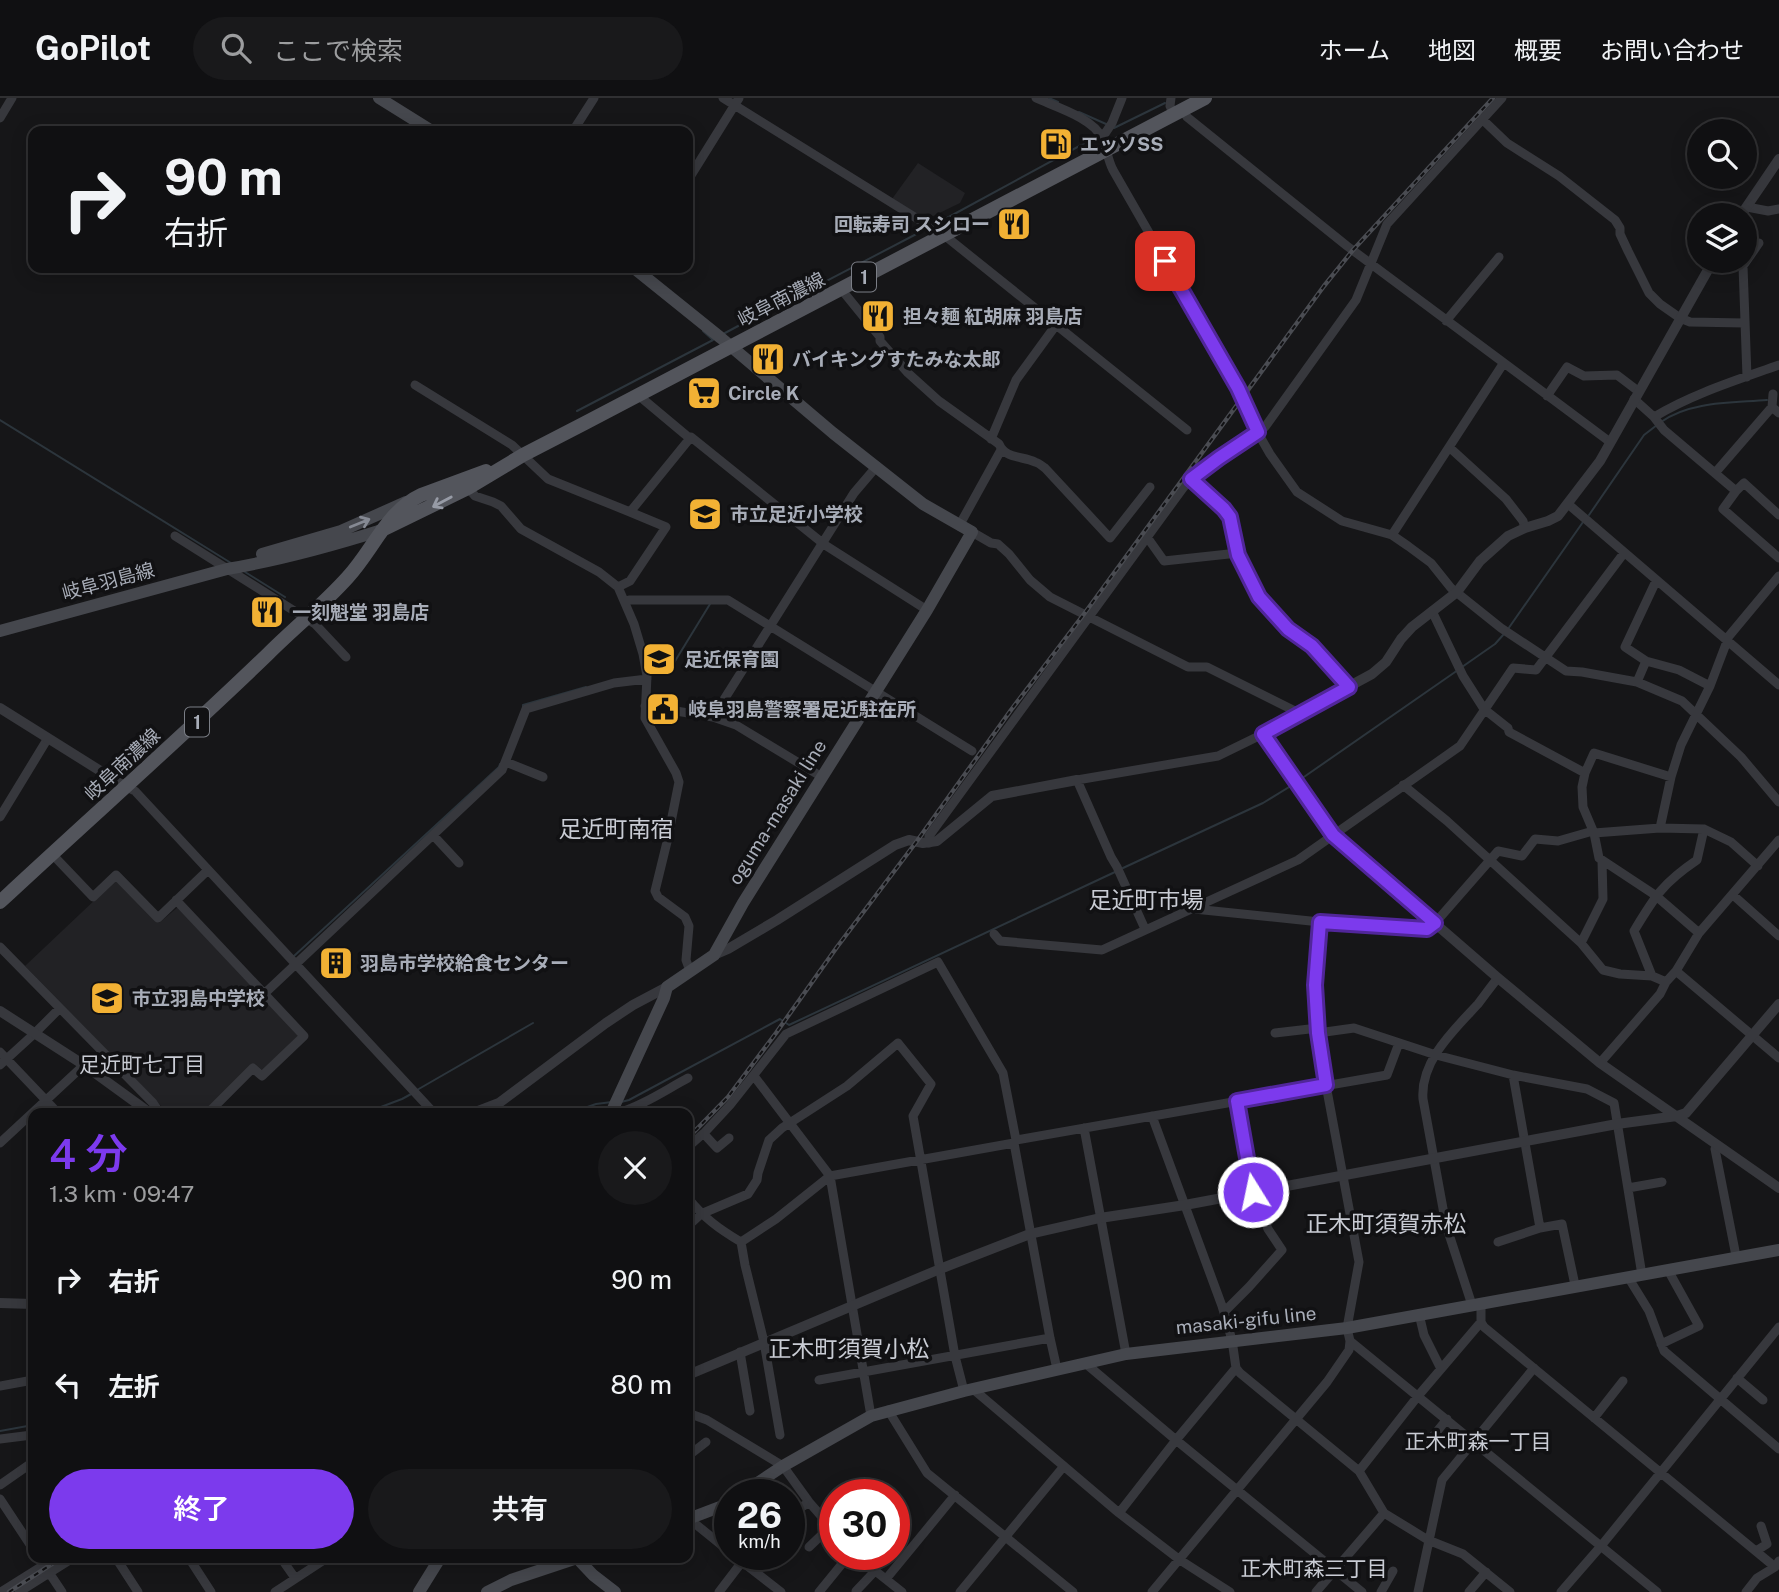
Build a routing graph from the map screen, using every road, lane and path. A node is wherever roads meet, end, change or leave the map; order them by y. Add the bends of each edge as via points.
1 (12, 98) edge
2 (379, 98) edge
3 (594, 98) edge
4 (723, 98) edge
5 (1122, 98) edge
6 (1171, 98) edge
7 (1206, 98) edge
8 (1502, 98) edge
9 (1042, 99) edge
10 (737, 102) edge
11 (1178, 112) junction
12 (0, 118) edge
13 (1482, 119) junction
14 (424, 126) edge
15 (576, 126) edge
16 (1104, 144) junction
17 (1779, 159) edge
18 (693, 172) edge
19 (1749, 203) edge
20 (1779, 209) edge
21 (1757, 211) edge
22 (943, 236) junction
23 (1759, 243) dead end
24 (1499, 257) dead end
25 (1370, 263) junction
26 (640, 273) edge
27 (1706, 273) edge
28 (841, 289) junction
29 (1681, 318) junction
30 (1446, 321) junction
31 (1744, 323) junction
32 (1056, 325) junction
33 (730, 347) junction
34 (1503, 364) junction
35 (1779, 365) edge
36 (1747, 377) junction
37 (415, 385) dead end
38 (1772, 394) edge
39 (638, 395) junction
40 (1636, 395) junction
41 (1547, 396) junction
42 (1776, 410) edge
43 (1654, 417) junction
44 (1187, 430) dead end
45 (1258, 432) junction
46 (691, 437) junction
47 (991, 439) junction
48 (1610, 442) junction
49 (1449, 447) junction
50 (1001, 450) junction
51 (523, 456) junction
52 (877, 466) junction
53 (1715, 473) junction
54 (1191, 479) junction
55 (1150, 487) dead end
56 (468, 488) junction
57 (1737, 491) junction
58 (411, 499) junction
59 (1568, 504) junction
60 (630, 512) junction
61 (1779, 515) edge
62 (959, 526) junction
63 (1525, 528) junction
64 (382, 530) junction
65 (972, 533) junction
66 (1392, 535) junction
67 (175, 536) dead end
68 (1147, 537) junction
69 (822, 543) junction
70 (1238, 553) junction
71 (1624, 553) junction
72 (1779, 558) edge
73 (227, 569) junction
74 (1656, 581) junction
75 (1778, 581) edge
76 (618, 587) junction
77 (1457, 592) junction
78 (625, 602) junction
79 (927, 610) junction
80 (1432, 611) junction
81 (1089, 616) junction
82 (305, 618) junction
83 (770, 625) junction
84 (0, 631) edge
85 (1727, 641) junction
86 (346, 657) dead end
87 (1546, 657) junction
88 (1646, 662) junction
89 (646, 679) junction
90 (1637, 682) junction
91 (1779, 685) edge
92 (1710, 686) junction
93 (1349, 687) junction
94 (876, 690) junction
95 (645, 706) junction
96 (0, 708) edge
97 (1484, 709) junction
98 (1298, 714) junction
99 (1696, 715) junction
100 (713, 717) junction
101 (1263, 734) junction
102 (48, 738) junction
103 (972, 751) dead end
104 (506, 762) junction
105 (1585, 773) junction
106 (543, 777) dead end
107 (822, 777) junction
108 (1671, 777) junction
109 (1077, 780) junction
110 (1404, 785) junction
111 (126, 787) junction
112 (1779, 802) edge
113 (0, 817) edge
114 (1660, 828) junction
115 (1704, 829) junction
116 (1593, 832) junction
117 (433, 835) junction
118 (1333, 835) junction
119 (1779, 840) edge
120 (929, 843) junction
121 (52, 854) junction
122 (1489, 859) junction
123 (1602, 861) junction
124 (459, 863) dead end
125 (1758, 866) junction
126 (208, 870) junction
127 (1655, 895) junction
128 (1733, 895) junction
129 (176, 900) junction
130 (0, 902) edge
131 (1192, 908) junction
132 (1320, 922) junction
133 (1435, 923) junction
134 (1145, 929) junction
135 (1699, 933) junction
136 (994, 934) dead end
137 (1779, 936) edge
138 (1581, 943) junction
139 (0, 947) edge
140 (713, 956) junction
141 (296, 964) junction
142 (690, 971) junction
143 (1676, 971) junction
144 (1652, 976) junction
145 (1498, 978) junction
146 (1666, 982) junction
147 (667, 987) junction
148 (264, 994) junction
149 (1779, 1004) edge
150 (60, 1009) junction
151 (0, 1011) edge
152 (1318, 1031) junction
153 (1275, 1033) dead end
154 (35, 1034) junction
155 (1752, 1035) junction
156 (1399, 1043) junction
157 (1436, 1055) junction
158 (2, 1058) edge
159 (1779, 1058) edge
160 (1600, 1063) junction
161 (84, 1065) junction
162 (1513, 1075) junction
163 (754, 1076) junction
164 (688, 1078) dead end
165 (1326, 1085) junction
166 (45, 1100) junction
167 (1237, 1101) junction
168 (613, 1107) edge
169 (37, 1108) edge
170 (53, 1108) edge
171 (143, 1108) edge
172 (156, 1108) edge
173 (213, 1108) edge
174 (429, 1108) edge
175 (486, 1108) edge
176 (630, 1108) edge
177 (28, 1116) edge
178 (1152, 1116) junction
179 (1677, 1116) junction
180 (789, 1122) junction
181 (1617, 1124) junction
182 (1084, 1128) junction
183 (704, 1134) junction
184 (729, 1138) dead end
185 (1015, 1141) junction
186 (1526, 1142) junction
187 (0, 1143) edge
188 (693, 1143) edge
189 (1717, 1145) junction
190 (1435, 1159) junction
191 (921, 1160) junction
192 (1343, 1175) junction
193 (830, 1176) junction
194 (1662, 1182) dead end
195 (1628, 1188) junction
196 (1779, 1188) edge
197 (1253, 1192) junction
198 (693, 1204) edge
199 (1185, 1205) junction
200 (701, 1214) junction
201 (1100, 1218) junction
202 (693, 1221) edge
203 (1541, 1228) junction
204 (1030, 1234) junction
205 (741, 1242) junction
206 (1498, 1242) dead end
207 (1779, 1250) edge
208 (1735, 1256) junction
209 (940, 1269) junction
210 (1668, 1270) junction
211 (1642, 1275) junction
212 (1628, 1277) junction
213 (1575, 1285) junction
214 (0, 1303) edge
215 (28, 1304) edge
216 (1476, 1305) junction
217 (852, 1307) junction
218 (1224, 1312) junction
219 (1419, 1314) junction
220 (1481, 1322) junction
221 (1779, 1327) edge
222 (1347, 1328) junction
223 (1049, 1338) junction
224 (1232, 1340) junction
225 (1350, 1341) junction
226 (764, 1342) junction
227 (1661, 1344) junction
228 (740, 1352) junction
229 (1126, 1354) junction
230 (955, 1356) junction
231 (1085, 1363) junction
232 (1236, 1368) junction
233 (1534, 1368) junction
234 (1057, 1369) junction
235 (1441, 1369) junction
236 (693, 1372) edge
237 (863, 1372) junction
238 (1737, 1378) junction
239 (819, 1380) dead end
240 (28, 1381) edge
241 (1623, 1381) dead end
242 (0, 1386) edge
243 (968, 1390) junction
244 (1418, 1396) junction
245 (1719, 1399) junction
246 (1763, 1400) dead end
247 (888, 1410) junction
248 (750, 1411) dead end
249 (693, 1415) edge
250 (871, 1416) junction
251 (1594, 1418) junction
252 (1295, 1419) junction
253 (1447, 1419) junction
254 (780, 1434) dead end
255 (28, 1436) edge
256 (0, 1439) edge
257 (1176, 1440) junction
258 (1475, 1441) junction
259 (706, 1442) dead end
260 (1426, 1445) dead end
261 (1779, 1448) edge
262 (693, 1452) edge
263 (28, 1465) edge
264 (783, 1466) junction
265 (1064, 1466) junction
266 (1359, 1471) junction
267 (1660, 1472) junction
268 (764, 1479) edge
269 (0, 1485) edge
270 (1237, 1490) junction
271 (955, 1495) junction
272 (0, 1499) edge
273 (809, 1502) junction
274 (805, 1505) edge
275 (714, 1508) edge
276 (1119, 1513) junction
277 (1384, 1513) junction
278 (819, 1514) edge
279 (693, 1516) edge
280 (693, 1522) edge
281 (1761, 1526) dead end
282 (1007, 1537) junction
283 (714, 1539) edge
284 (819, 1540) edge
285 (1428, 1540) junction
286 (28, 1541) edge
287 (1601, 1546) junction
288 (809, 1547) dead end
289 (1756, 1551) junction
290 (1180, 1560) junction
291 (38, 1563) edge
292 (65, 1563) edge
293 (119, 1563) edge
294 (192, 1563) edge
295 (284, 1563) edge
296 (319, 1563) edge
297 (437, 1563) edge
298 (562, 1563) edge
299 (582, 1563) edge
300 (1777, 1564) edge
301 (736, 1570) edge
302 (758, 1570) edge
303 (838, 1570) edge
304 (1336, 1570) junction
305 (875, 1571) joint
306 (1393, 1572) dead end
307 (1486, 1572) junction
308 (52, 1577) dead end
309 (295, 1578) junction
310 (886, 1579) junction
311 (856, 1591) edge
312 (1508, 1591) edge
313 (1, 1592) edge
314 (19, 1592) edge
315 (62, 1592) edge
316 (138, 1592) edge
317 (211, 1592) edge
318 (275, 1592) edge
319 (419, 1592) edge
320 (488, 1592) edge
321 (615, 1592) edge
322 (719, 1592) edge
323 (781, 1592) edge
324 (819, 1592) edge
325 (902, 1592) edge
326 (960, 1592) edge
327 (1073, 1592) edge
328 (1153, 1592) edge
329 (1230, 1592) edge
330 (1316, 1592) edge
331 (1362, 1592) edge
332 (1381, 1592) edge
333 (1418, 1592) edge
334 (1469, 1592) edge
335 (1561, 1592) edge
336 (1657, 1592) edge
337 (1746, 1592) edge

1 - 12 street
2 - 14 main road
3 - 15 street
4 - 10 street
5 - 16 street
6 - 11 street via 1170,106
7 - 11 main road, 岐阜南濃線 / 1
8 - 13 street
9 - 16 street via 1086,121
10 - 18 street
10 - 22 street
11 - 16 main road, 岐阜南濃線 / 1
11 - 25 street
13 - 25 street via 1387,224
13 - 29 street via 1507,143 1615,220 1649,293
16 - 22 main road, 岐阜南濃線 / 1
16 - 45 street via 1107,159 1238,388
17 - 19 street
20 - 21 street
22 - 28 main road, 岐阜南濃線 / 1
22 - 32 street
23 - 31 street via 1743,266
24 - 30 street
25 - 30 street
25 - 45 street via 1356,300
26 - 33 main road
27 - 29 street
28 - 33 main road, 岐阜南濃線 / 1
28 - 47 street via 908,373
29 - 31 street
29 - 40 street
30 - 34 street
31 - 36 street
32 - 44 street
32 - 47 street via 1019,374
33 - 39 main road, 岐阜南濃線 / 1
33 - 52 main road
34 - 41 street
34 - 49 street
35 - 36 street
36 - 43 street
37 - 51 street
38 - 42 street
39 - 46 street
39 - 51 main road, 岐阜南濃線 / 1
40 - 41 street via 1617,375 1584,376 1567,367
40 - 43 street
40 - 48 street
41 - 48 street
42 - 53 street
43 - 53 street
45 - 54 street
45 - 66 street via 1297,492 1342,520
46 - 60 street
46 - 69 street
47 - 50 street
48 - 59 street
49 - 63 street via 1506,499
49 - 66 street
50 - 55 street via 1045,468 1110,538
50 - 62 street
51 - 56 main road, 岐阜南濃線 / 1
51 - 58 main road, 岐阜南濃線 / 1
51 - 60 street via 548,479
52 - 62 main road
52 - 69 street
53 - 57 street
54 - 68 street
54 - 70 street via 1230,517
56 -> 64 main road, 岐阜南濃線 / 1
56 - 76 street via 475,496 501,506 522,529
57 - 61 street via 1744,482
57 - 72 street via 1723,509
58 - 64 main road, 岐阜南濃線 / 1
73 -> 58 main road, 岐阜羽島線 via 341,531
59 - 63 street via 1558,516
59 - 71 street
60 - 76 street via 666,527 630,582
62 - 65 main road
63 - 77 street via 1508,536 1480,561
64 - 73 main road, 岐阜羽島線
64 - 82 main road, 岐阜南濃線 / 1 via 349,576
65 - 79 main road, oguma-masaki line
65 - 81 street via 998,544 1042,591
66 - 77 street via 1431,563
67 - 73 street
68 - 70 street via 1164,561
68 - 81 street
69 - 79 street
69 - 83 street
70 - 93 street via 1259,597
71 - 74 street
71 - 87 street
73 - 82 street
73 - 84 main road, 岐阜羽島線
74 - 85 street
74 - 88 street via 1625,647
75 - 85 street
76 - 78 street
77 - 80 street
77 - 87 street
78 - 83 street via 728,600
78 - 89 street via 639,639
79 - 94 main road, oguma-masaki line
80 - 93 street via 1412,627 1373,674
80 - 97 street
81 - 98 street via 1188,667 1207,667
81 - 120 street via 929,836
82 - 86 street
82 - 111 main road, 岐阜南濃線 / 1
83 - 94 street
83 - 100 street
85 - 91 street
85 - 92 street
87 - 90 street via 1566,671
87 - 97 street via 1536,670 1513,668
88 - 90 street
88 - 92 street via 1679,670
89 - 95 street
89 - 104 street via 614,683 526,709
90 - 99 street via 1682,701
92 - 99 street
93 - 98 street
94 - 103 street
94 - 107 main road, oguma-masaki line
95 - 100 street
95 - 142 street via 645,718 678,782 654,891 685,917
96 - 102 street
97 - 105 street via 1509,732
97 - 110 street via 1460,746
98 - 101 street
99 - 108 street
99 - 112 street via 1741,757
100 - 107 street via 736,724
101 - 109 street via 1219,756
101 - 118 street
102 - 111 street
102 - 113 street
104 - 106 street
104 - 117 street
105 - 108 street via 1594,753
105 - 116 street via 1583,807
107 - 140 main road, oguma-masaki line
108 - 114 street
109 - 120 street via 992,796 943,837
109 - 134 street
110 - 118 street
110 - 122 street
111 - 121 main road, 岐阜南濃線 / 1
111 - 126 street via 135,791
114 - 115 street
114 - 116 street
115 - 125 street via 1731,842
115 - 127 street via 1697,860
116 - 122 street via 1558,841 1535,839 1522,856 1498,851
116 - 123 street
117 - 124 street
117 - 141 street
118 - 131 street via 1298,860
118 - 133 street
119 - 125 street
120 - 140 street via 909,840 895,845
121 - 129 street via 93,897 116,876 158,918
121 - 130 main road, 岐阜南濃線 / 1
122 - 133 street
122 - 138 street
123 - 127 street
123 - 138 street via 1603,899
125 - 128 street
126 - 129 street
126 - 141 street
127 - 135 street
127 - 144 street via 1634,931
128 - 135 street
128 - 137 street
129 - 148 street
131 - 132 street
131 - 134 street
132 - 133 street via 1427,929
132 - 152 street via 1315,985
133 - 145 street
134 - 136 street via 1102,950 1000,941
135 - 143 street
138 - 144 street via 1603,970
139 - 150 street
140 - 142 main road, oguma-masaki line
141 - 148 street
141 - 174 street
142 - 147 main road, oguma-masaki line
143 - 146 street
143 - 155 street
144 - 146 street
145 - 157 street
145 - 160 street
146 - 160 street
147 - 168 main road
147 - 175 street via 606,1023
148 - 173 street via 304,1036 262,1076 253,1068
149 - 155 street
150 - 154 street
150 - 172 street
151 - 154 street
152 - 153 street
152 - 156 street via 1354,1028
152 - 165 street
154 - 158 street
154 - 161 street
155 - 159 street
155 - 179 street via 1686,1113
156 - 157 street
156 - 165 street via 1387,1075
157 - 162 street
157 - 190 street via 1422,1086
158 - 166 street
160 - 179 street
161 - 166 street
161 - 171 street
162 - 181 street via 1587,1089 1614,1103
162 - 186 street
163 - 180 street
163 - 183 street
163 - 185 street via 786,1034 938,962 1003,1073
164 - 176 street
165 - 167 street
165 - 192 street
166 - 169 street
166 - 170 street
167 - 178 street
167 - 197 street
177 - 187 street
178 - 182 street
178 - 199 street
179 - 181 street
179 - 189 street
180 - 191 street via 847,1086 898,1043 931,1084 913,1116
180 - 193 street
180 - 200 street via 769,1140 748,1194
181 - 186 street
181 - 195 street
182 - 185 street
182 - 201 street
183 - 184 street via 717,1148
183 - 188 street
185 - 191 street
185 - 204 street
186 - 190 street
186 - 203 street
189 - 196 street
189 - 208 street
190 - 192 street
190 - 216 street via 1446,1225
191 - 193 street
191 - 209 street
192 - 197 street
192 - 222 street via 1359,1262
193 - 205 street
193 - 217 street
194 - 195 street
195 - 211 street
197 - 199 street
197 - 218 street via 1282,1250
198 - 200 street
199 - 201 street
199 - 218 street
200 - 202 street
200 - 205 street
201 - 204 street
201 - 229 street
203 - 206 street
203 - 213 street via 1562,1224
204 - 209 street
204 - 223 street
205 - 226 street
207 - 208 main road, masaki-gifu line
208 - 210 main road, masaki-gifu line
209 - 217 street
209 - 230 street
210 - 211 main road, masaki-gifu line
210 - 227 street via 1699,1326
211 - 212 main road, masaki-gifu line
212 - 213 main road, masaki-gifu line
212 - 227 street via 1649,1311
213 - 216 main road, masaki-gifu line
214 - 215 street
216 - 219 main road, masaki-gifu line
216 - 220 street
217 - 226 street
217 - 237 street
218 - 224 street
219 - 222 main road, masaki-gifu line
219 - 235 street
220 - 233 street
220 - 235 street
221 - 238 street
222 - 224 main road, masaki-gifu line
222 - 225 street
223 - 230 street
223 - 234 street
224 - 229 main road, masaki-gifu line
224 - 232 street
225 - 244 street
225 - 252 street via 1344,1360
226 - 228 street
226 - 254 street
227 - 245 street
228 - 236 street
228 - 248 street
229 - 231 main road, masaki-gifu line
230 - 237 street
230 - 243 street
231 - 234 main road, masaki-gifu line
231 - 257 street
232 - 252 street
232 - 257 street
233 - 251 street
233 - 258 street
234 - 243 main road, masaki-gifu line
235 - 244 street
237 - 239 street
237 - 250 street
238 - 245 street
238 - 246 street
240 - 242 street
241 - 251 street
243 - 247 main road, masaki-gifu line
243 - 265 street
244 - 253 street
244 - 266 street
245 - 261 street
245 - 267 street
247 - 250 main road, masaki-gifu line
247 - 271 street via 927,1473
249 - 264 street
250 - 264 main road, masaki-gifu line
251 - 267 street
252 - 266 street
252 - 270 street
253 - 258 street
253 - 260 street
255 - 256 street
257 - 270 street
257 - 276 street
258 - 285 street via 1441,1480
258 - 287 street
259 - 262 street
263 - 269 street
264 - 268 main road, masaki-gifu line
264 - 273 street
265 - 276 street
265 - 282 street
266 - 277 street
267 - 287 street
267 - 289 street
270 - 290 street
270 - 304 street
271 - 282 street
271 - 310 street
272 - 286 street
273 - 274 street
273 - 278 street
275 - 279 main road
276 - 290 street
277 - 285 street
277 - 304 street
280 - 283 street
281 - 289 street via 1767,1544
282 - 326 street
282 - 327 street
284 - 288 street
285 - 307 street via 1463,1554
285 - 333 street
287 - 335 street
287 - 336 street
289 - 300 street
290 - 328 street
290 - 329 street
291 - 313 street
292 - 314 street
293 - 316 street
294 - 317 street
295 - 309 street
296 - 309 street
297 - 319 main road
298 - 320 main road
299 - 321 main road
300 - 337 street
301 - 322 street
302 - 323 street
303 - 324 street
304 - 330 street
304 - 331 street
305 - 310 street
305 - 311 street
306 - 332 street
307 - 312 street
307 - 334 street
308 - 315 street
309 - 318 street
310 - 325 street

